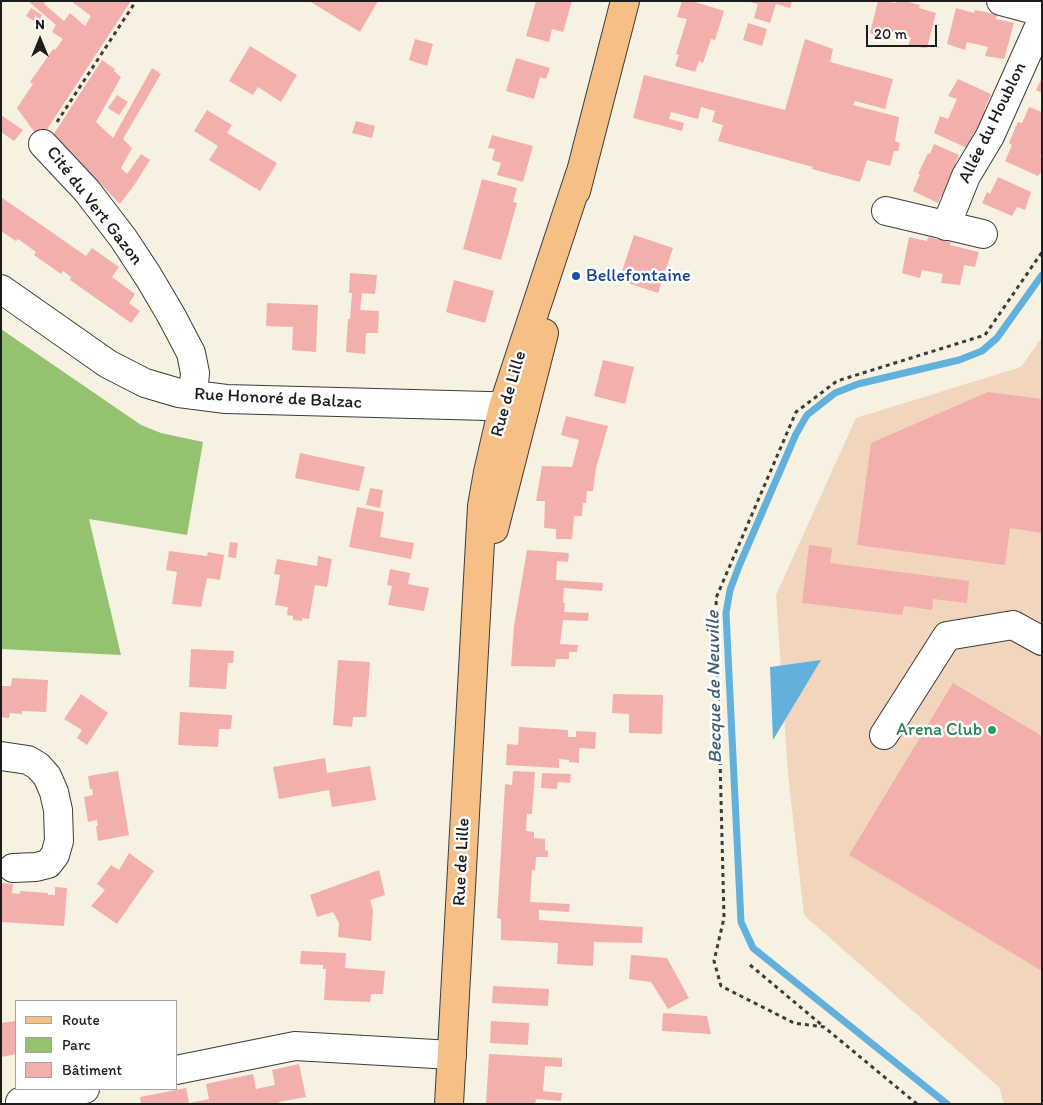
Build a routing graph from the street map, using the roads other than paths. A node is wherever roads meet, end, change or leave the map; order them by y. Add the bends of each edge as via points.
1 (625, 1) edge
2 (1001, 1) edge
3 (1042, 12) edge
4 (1042, 20) edge
5 (43, 144) road end
6 (886, 211) dead end
7 (946, 226) junction
8 (984, 234) dead end
9 (1, 289) edge
10 (193, 395) junction
11 (514, 407) junction
12 (1042, 641) edge
13 (884, 735) dead end
14 (1, 756) edge
15 (13, 868) dead end
16 (452, 1055) junction
17 (178, 1070) edge
18 (80, 1090) edge
19 (20, 1102) dead end
20 (449, 1104) edge

1 - 11 main road, Rue de Lille via 580,174 558,280
2 - 3 street
4 - 7 street, Allée du Houblon via 990,136 966,176
5 - 10 street, Cité du Vert Gazon via 123,238 172,315 191,353 195,373
6 - 7 street
7 - 8 street
9 - 10 street, Rue Honoré de Balzac via 115,368 145,383
10 - 11 street, Rue Honoré de Balzac via 226,399
11 - 16 main road, Rue de Lille via 476,621
12 - 13 street via 1013,625 947,636
14 - 15 street via 28,760 38,766 47,776 58,810 59,841 55,855 42,866
16 - 17 street via 295,1046
16 - 20 main road, Rue de Lille
18 - 19 street

